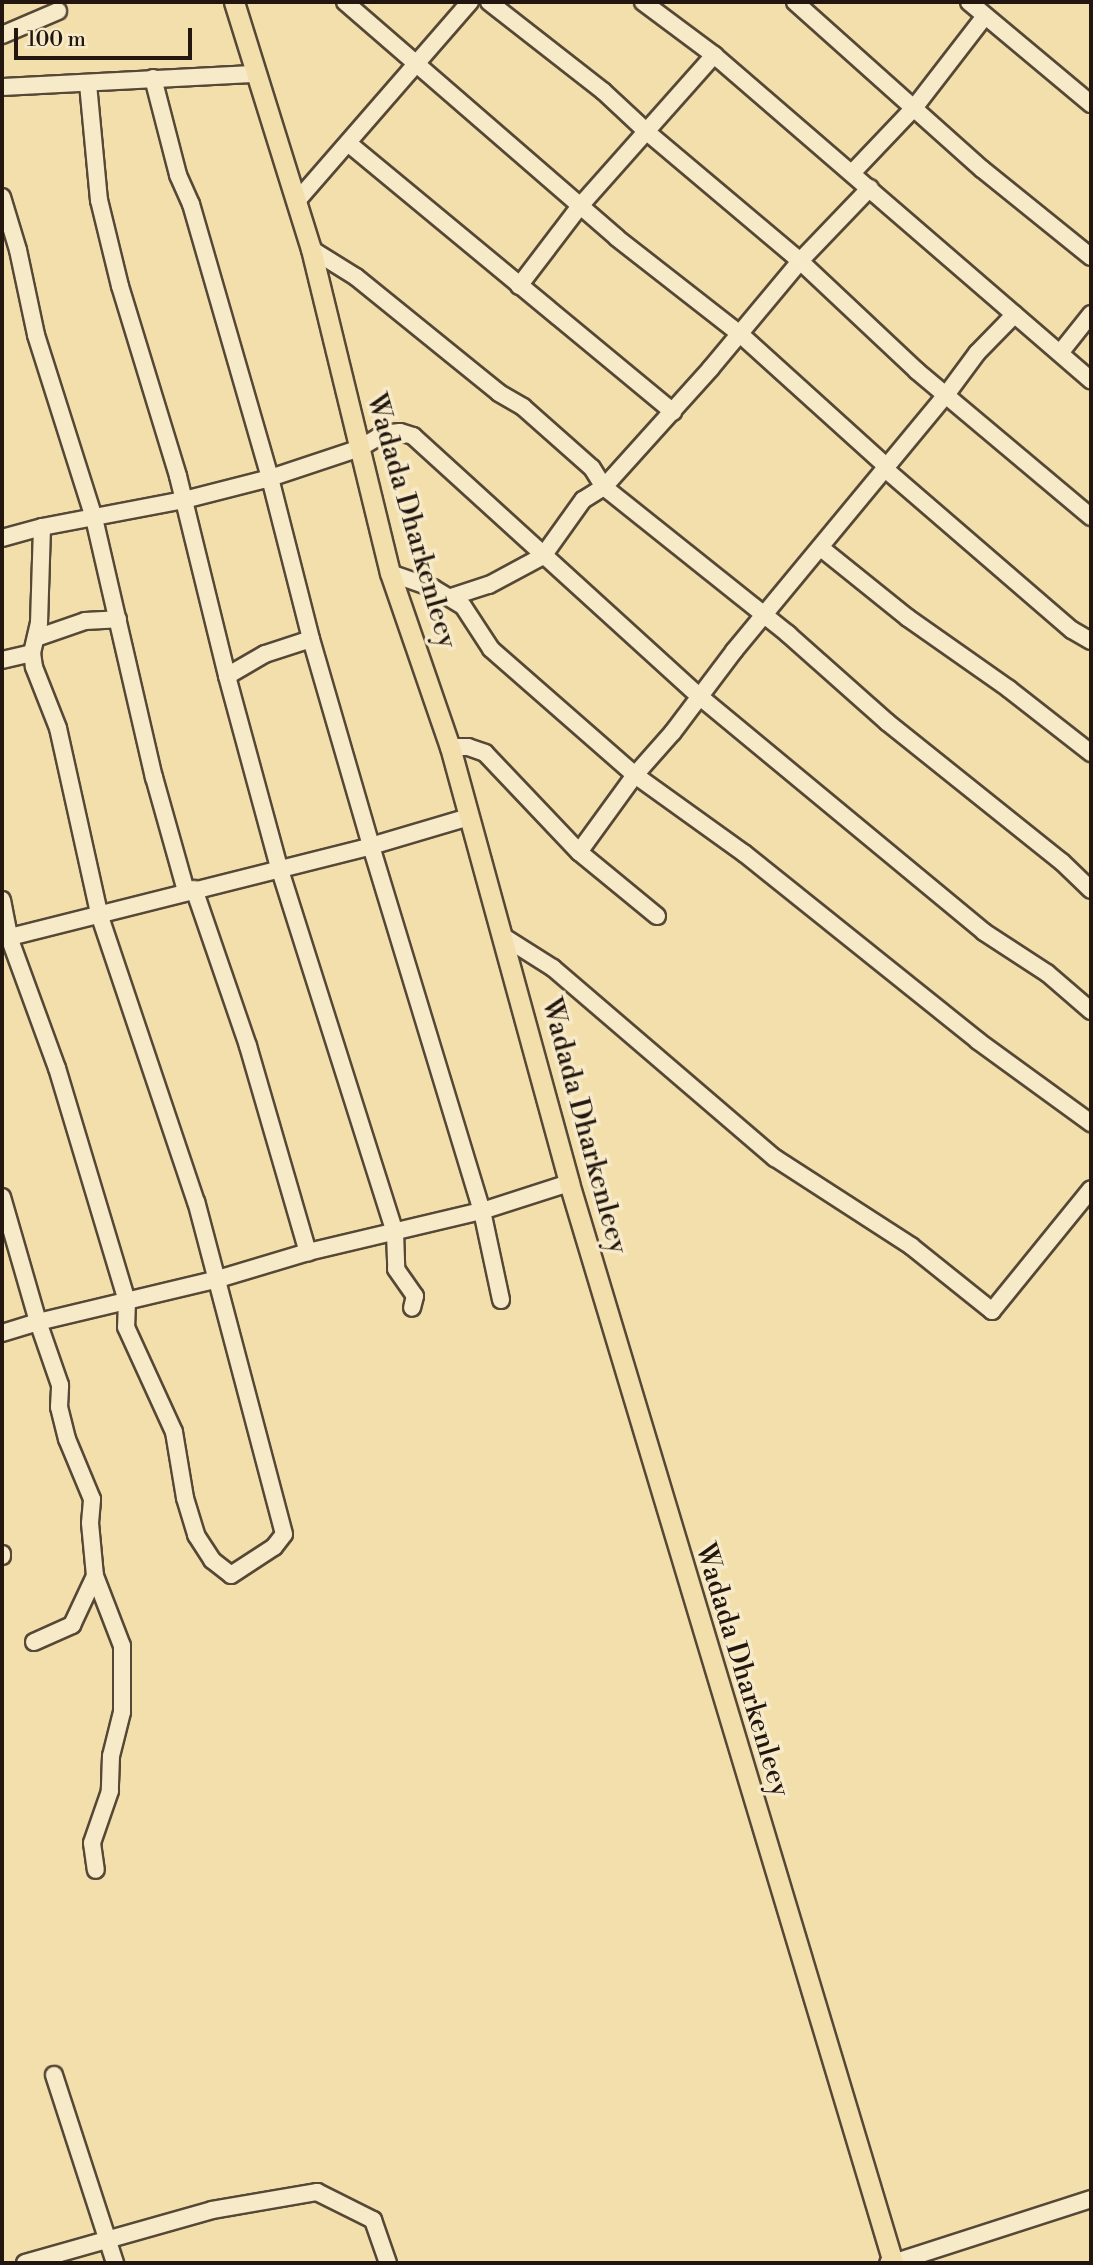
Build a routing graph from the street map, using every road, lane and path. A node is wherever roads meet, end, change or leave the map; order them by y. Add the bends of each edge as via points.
1 (234, 2) edge
2 (345, 2) edge
3 (470, 2) edge
4 (489, 2) edge
5 (643, 2) edge
6 (795, 2) edge
7 (969, 2) edge
8 (58, 11) dead end
9 (985, 16) junction
10 (2, 35) edge
11 (715, 55) junction
12 (415, 65) junction
13 (254, 74) junction
14 (153, 78) junction
15 (88, 84) junction
16 (2, 87) edge
17 (1091, 104) edge
18 (914, 108) junction
19 (647, 132) junction
20 (348, 144) junction
21 (852, 173) junction
22 (870, 188) junction
23 (2, 197) edge
24 (296, 202) junction
25 (580, 206) junction
26 (311, 249) junction
27 (1091, 257) edge
28 (800, 261) junction
29 (519, 286) junction
30 (1015, 314) junction
31 (1091, 314) edge
32 (740, 334) junction
33 (1060, 353) junction
34 (1091, 380) edge
35 (946, 395) junction
36 (673, 412) junction
37 (360, 448) junction
38 (885, 467) junction
39 (270, 478) junction
40 (604, 487) junction
41 (184, 500) junction
42 (1091, 517) edge
43 (94, 518) junction
44 (42, 527) junction
45 (2, 538) edge
46 (821, 548) junction
47 (543, 556) junction
48 (390, 573) junction
49 (451, 597) junction
50 (764, 618) junction
51 (118, 620) junction
52 (311, 639) junction
53 (1091, 641) edge
54 (34, 645) junction
55 (2, 660) edge
56 (226, 676) junction
57 (699, 696) junction
58 (450, 747) junction
59 (1091, 753) edge
60 (635, 775) junction
61 (469, 817) junction
62 (371, 846) junction
63 (579, 852) junction
64 (279, 867) junction
65 (190, 890) junction
66 (1091, 890) edge
67 (2, 900) edge
68 (99, 913) junction
69 (657, 916) dead end
70 (504, 937) junction
71 (5, 938) edge
72 (1091, 1011) edge
73 (1091, 1123) edge
74 (569, 1184) junction
75 (1091, 1189) edge
76 (2, 1197) edge
77 (482, 1211) junction
78 (395, 1232) junction
79 (308, 1252) junction
80 (218, 1279) junction
81 (501, 1300) dead end
82 (127, 1301) junction
83 (412, 1307) dead end
84 (38, 1322) junction
85 (2, 1334) edge
86 (95, 1576) junction
87 (34, 1642) dead end
88 (96, 1870) dead end
89 (54, 2075) dead end
90 (1091, 2199) edge
91 (108, 2240) junction
92 (25, 2263) edge
93 (116, 2263) edge
94 (388, 2263) edge
95 (891, 2263) edge

1 - 13 main road, Wadada Dharkenleey
2 - 12 street
3 - 12 street
4 - 19 street via 603,91
5 - 11 street
6 - 18 street
7 - 9 street
8 - 10 street
9 - 17 street
9 - 18 street
11 - 19 street
11 - 21 street
12 - 20 street
12 - 25 street
13 - 14 street
13 - 24 main road, Wadada Dharkenleey
14 - 15 street
14 - 39 street
15 - 16 street
15 - 41 street via 99,201
18 - 21 street
18 - 27 street
19 - 25 street
19 - 28 street
20 - 24 street
20 - 29 street
21 - 22 street
22 - 28 street
22 - 30 street
23 - 43 street via 36,335
24 - 26 main road, Wadada Dharkenleey
25 - 29 street
25 - 32 street
26 - 37 main road, Wadada Dharkenleey
26 - 40 street via 356,276 403,318 523,407 592,468
28 - 32 street
28 - 35 street
29 - 36 street
30 - 33 street
30 - 35 street via 977,353
31 - 33 street
32 - 36 street
32 - 38 street
33 - 34 street
35 - 38 street
35 - 42 street
36 - 40 street
37 - 39 street
37 - 47 street via 383,434 413,436
37 - 48 main road, Wadada Dharkenleey
38 - 46 street
38 - 53 street via 1072,630
39 - 41 street
39 - 52 street
40 - 47 street via 583,500
40 - 50 street
41 - 43 street
41 - 56 street
43 - 44 street
43 - 51 street
44 - 45 street
44 - 54 street
46 - 50 street
46 - 59 street
47 - 49 street via 489,585
47 - 57 street
48 - 49 street
48 - 58 main road, Wadada Dharkenleey
49 - 60 street via 463,606 491,649
50 - 57 street
50 - 66 street
51 - 54 street via 85,621
51 - 65 street via 154,777
52 - 56 street via 265,654
52 - 62 street
54 - 55 street
54 - 68 street via 34,667 58,728
56 - 64 street
57 - 60 street
57 - 72 street via 984,932 1047,972
58 - 61 main road, Wadada Dharkenleey
58 - 63 street via 485,753
60 - 63 street
60 - 73 street via 745,854 978,1041
61 - 62 street
61 - 70 main road, Wadada Dharkenleey
62 - 64 street
62 - 77 street
63 - 69 street
64 - 65 street
64 - 78 street
65 - 68 street
65 - 79 street via 248,1046
67 - 71 street
68 - 71 street
68 - 80 street
70 - 74 main road, Wadada Dharkenleey
70 - 75 street via 573,984 775,1158 911,1246 992,1311
71 - 82 street via 57,1068
74 - 77 street
74 - 95 main road, Wadada Dharkenleey
76 - 84 street
77 - 78 street
77 - 81 street
78 - 79 street
78 - 83 street via 396,1269 415,1296
79 - 80 street
80 - 82 street
80 - 82 street via 284,1534 274,1547 231,1575 212,1560 196,1535 174,1432 126,1327
82 - 84 street
84 - 85 street
84 - 86 street via 60,1385 59,1407 67,1438 92,1499
86 - 87 street via 72,1625
86 - 88 street via 122,1646 122,1712 111,1756 110,1791 92,1843
89 - 91 street
90 - 95 street
91 - 92 street
91 - 93 street
91 - 94 street via 212,2210 317,2192 373,2220

